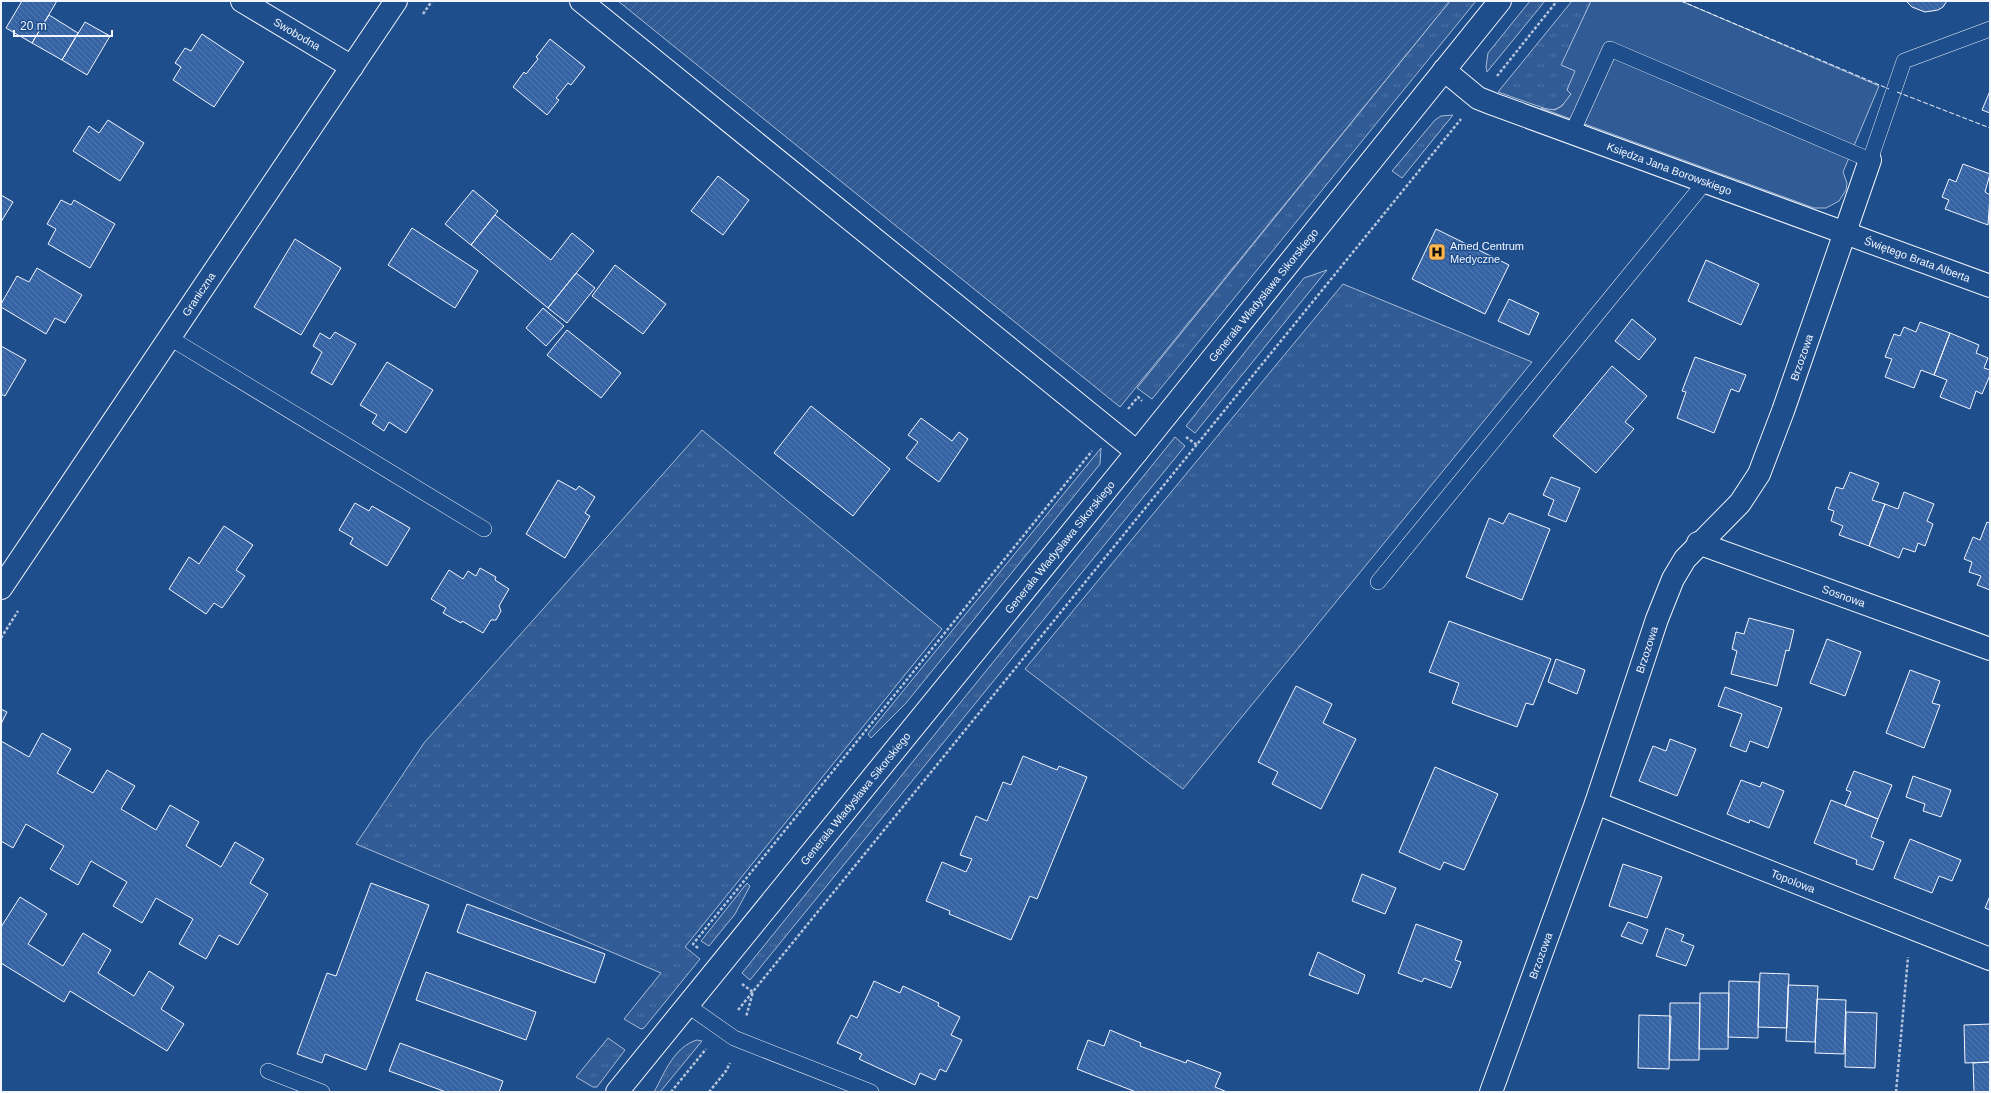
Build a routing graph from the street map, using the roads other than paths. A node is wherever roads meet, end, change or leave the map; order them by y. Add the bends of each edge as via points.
1 (242, 1) edge
2 (396, 1) edge
3 (581, 1) edge
4 (1500, 1) edge
5 (1990, 29) edge
6 (352, 67) junction
7 (1444, 70) junction
8 (1572, 133) junction
9 (1870, 160) junction
10 (1706, 181) junction
11 (1846, 233) junction
12 (1990, 286) edge
13 (170, 338) junction
14 (1137, 452) junction
15 (484, 528) dead end
16 (1698, 543) junction
17 (1378, 582) dead end
18 (1, 588) edge
19 (1990, 649) edge
20 (1596, 803) junction
21 (1990, 959) edge
22 (687, 1005) junction
23 (268, 1071) dead end
24 (322, 1092) edge
25 (617, 1092) edge
26 (871, 1092) edge
27 (1491, 1092) edge

1 - 6 street, Swobodna
2 - 6 street, Graniczna
3 - 14 street
4 - 7 street, Generała Władysława Sikorskiego
5 - 9 lane via 1904,60
6 - 13 street, Graniczna
7 - 8 street, Księdza Jana Borowskiego via 1478,98
7 - 14 street, Generała Władysława Sikorskiego
8 - 9 lane via 1610,49
8 - 10 street, Księdza Jana Borowskiego
9 - 11 street, Brzozowa
10 - 11 street, Księdza Jana Borowskiego
10 - 17 lane
11 - 12 street, Świętego Brata Alberta
11 - 16 street, Brzozowa via 1758,474 1740,503
13 - 15 lane
13 - 18 street, Graniczna
14 - 22 street, Generała Władysława Sikorskiego
16 - 19 street, Sosnowa
16 - 20 street, Brzozowa via 1679,567 1657,619
20 - 21 street, Topolowa
20 - 27 street, Brzozowa
22 - 25 street, Generała Władysława Sikorskiego
22 - 26 lane via 734,1038
23 - 24 lane

